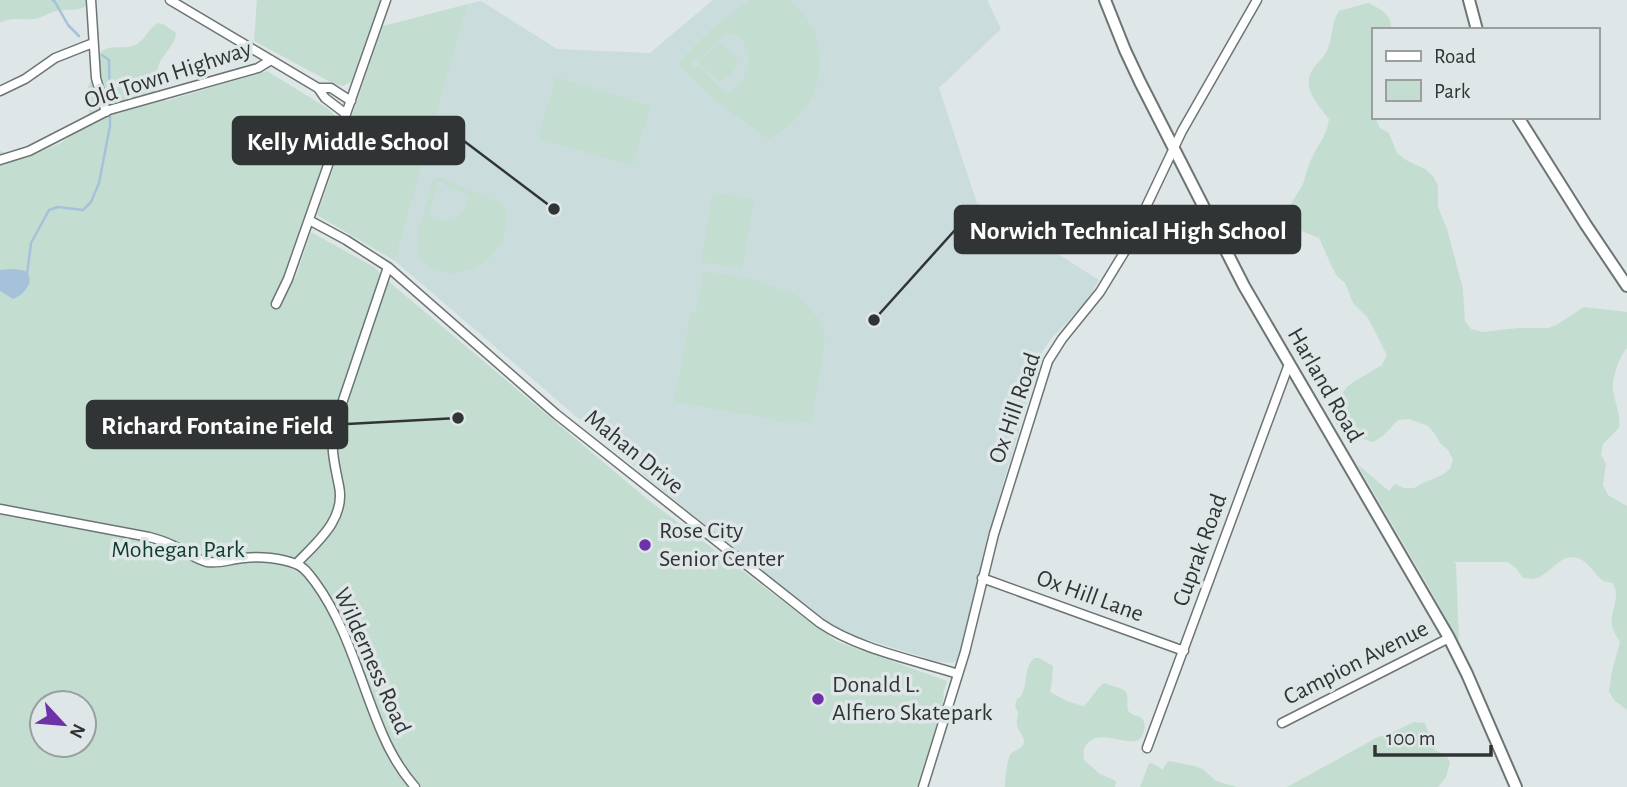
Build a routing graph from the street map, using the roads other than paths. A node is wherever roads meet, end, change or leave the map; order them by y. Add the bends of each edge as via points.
1 (91, 0) edge
2 (170, 0) edge
3 (386, 0) edge
4 (1105, 0) edge
5 (1257, 0) edge
6 (1469, 0) edge
7 (1476, 28) edge
8 (93, 43) junction
9 (271, 60) junction
10 (318, 88) junction
11 (0, 91) edge
12 (351, 101) junction
13 (106, 111) junction
14 (346, 114) junction
15 (1519, 119) edge
16 (1173, 149) junction
17 (0, 160) edge
18 (309, 220) junction
19 (388, 267) junction
20 (1627, 286) edge
21 (276, 304) dead end
22 (1289, 364) junction
23 (0, 509) edge
24 (296, 564) junction
25 (982, 578) junction
26 (1448, 638) junction
27 (1184, 651) junction
28 (958, 674) junction
29 (1282, 723) dead end
30 (1147, 748) dead end
31 (415, 787) edge
32 (923, 787) edge
33 (1516, 787) edge

1 - 8 street
2 - 9 street
3 - 12 street
4 - 16 main road, Harland Road
5 - 16 street, Ox Hill Road
6 - 7 main road
8 - 11 street via 55,58
8 - 13 street via 97,83
9 - 10 street
9 - 13 street, Old Town Highway via 258,68
10 - 12 street via 331,88
10 - 14 street
12 - 14 street
13 - 17 street, Old Town Highway via 29,151
14 - 18 street
15 - 20 main road
16 - 22 main road, Harland Road
16 - 25 street, Ox Hill Road via 1111,275 1048,361
18 - 19 street, Mahan Drive
18 - 21 street
19 - 24 street via 334,427 339,510
19 - 28 street, Mahan Drive via 556,414 820,623 861,644
22 - 26 main road, Harland Road
22 - 27 street, Cuprak Road
23 - 24 street via 149,537 203,561 261,557
24 - 31 street, Wilderness Road via 305,569 329,603 382,733
25 - 27 street, Ox Hill Lane
25 - 28 street, Ox Hill Road
26 - 29 street, Campion Avenue
26 - 33 main road, Harland Road
27 - 30 street, Cuprak Road
28 - 32 street, Ox Hill Road

